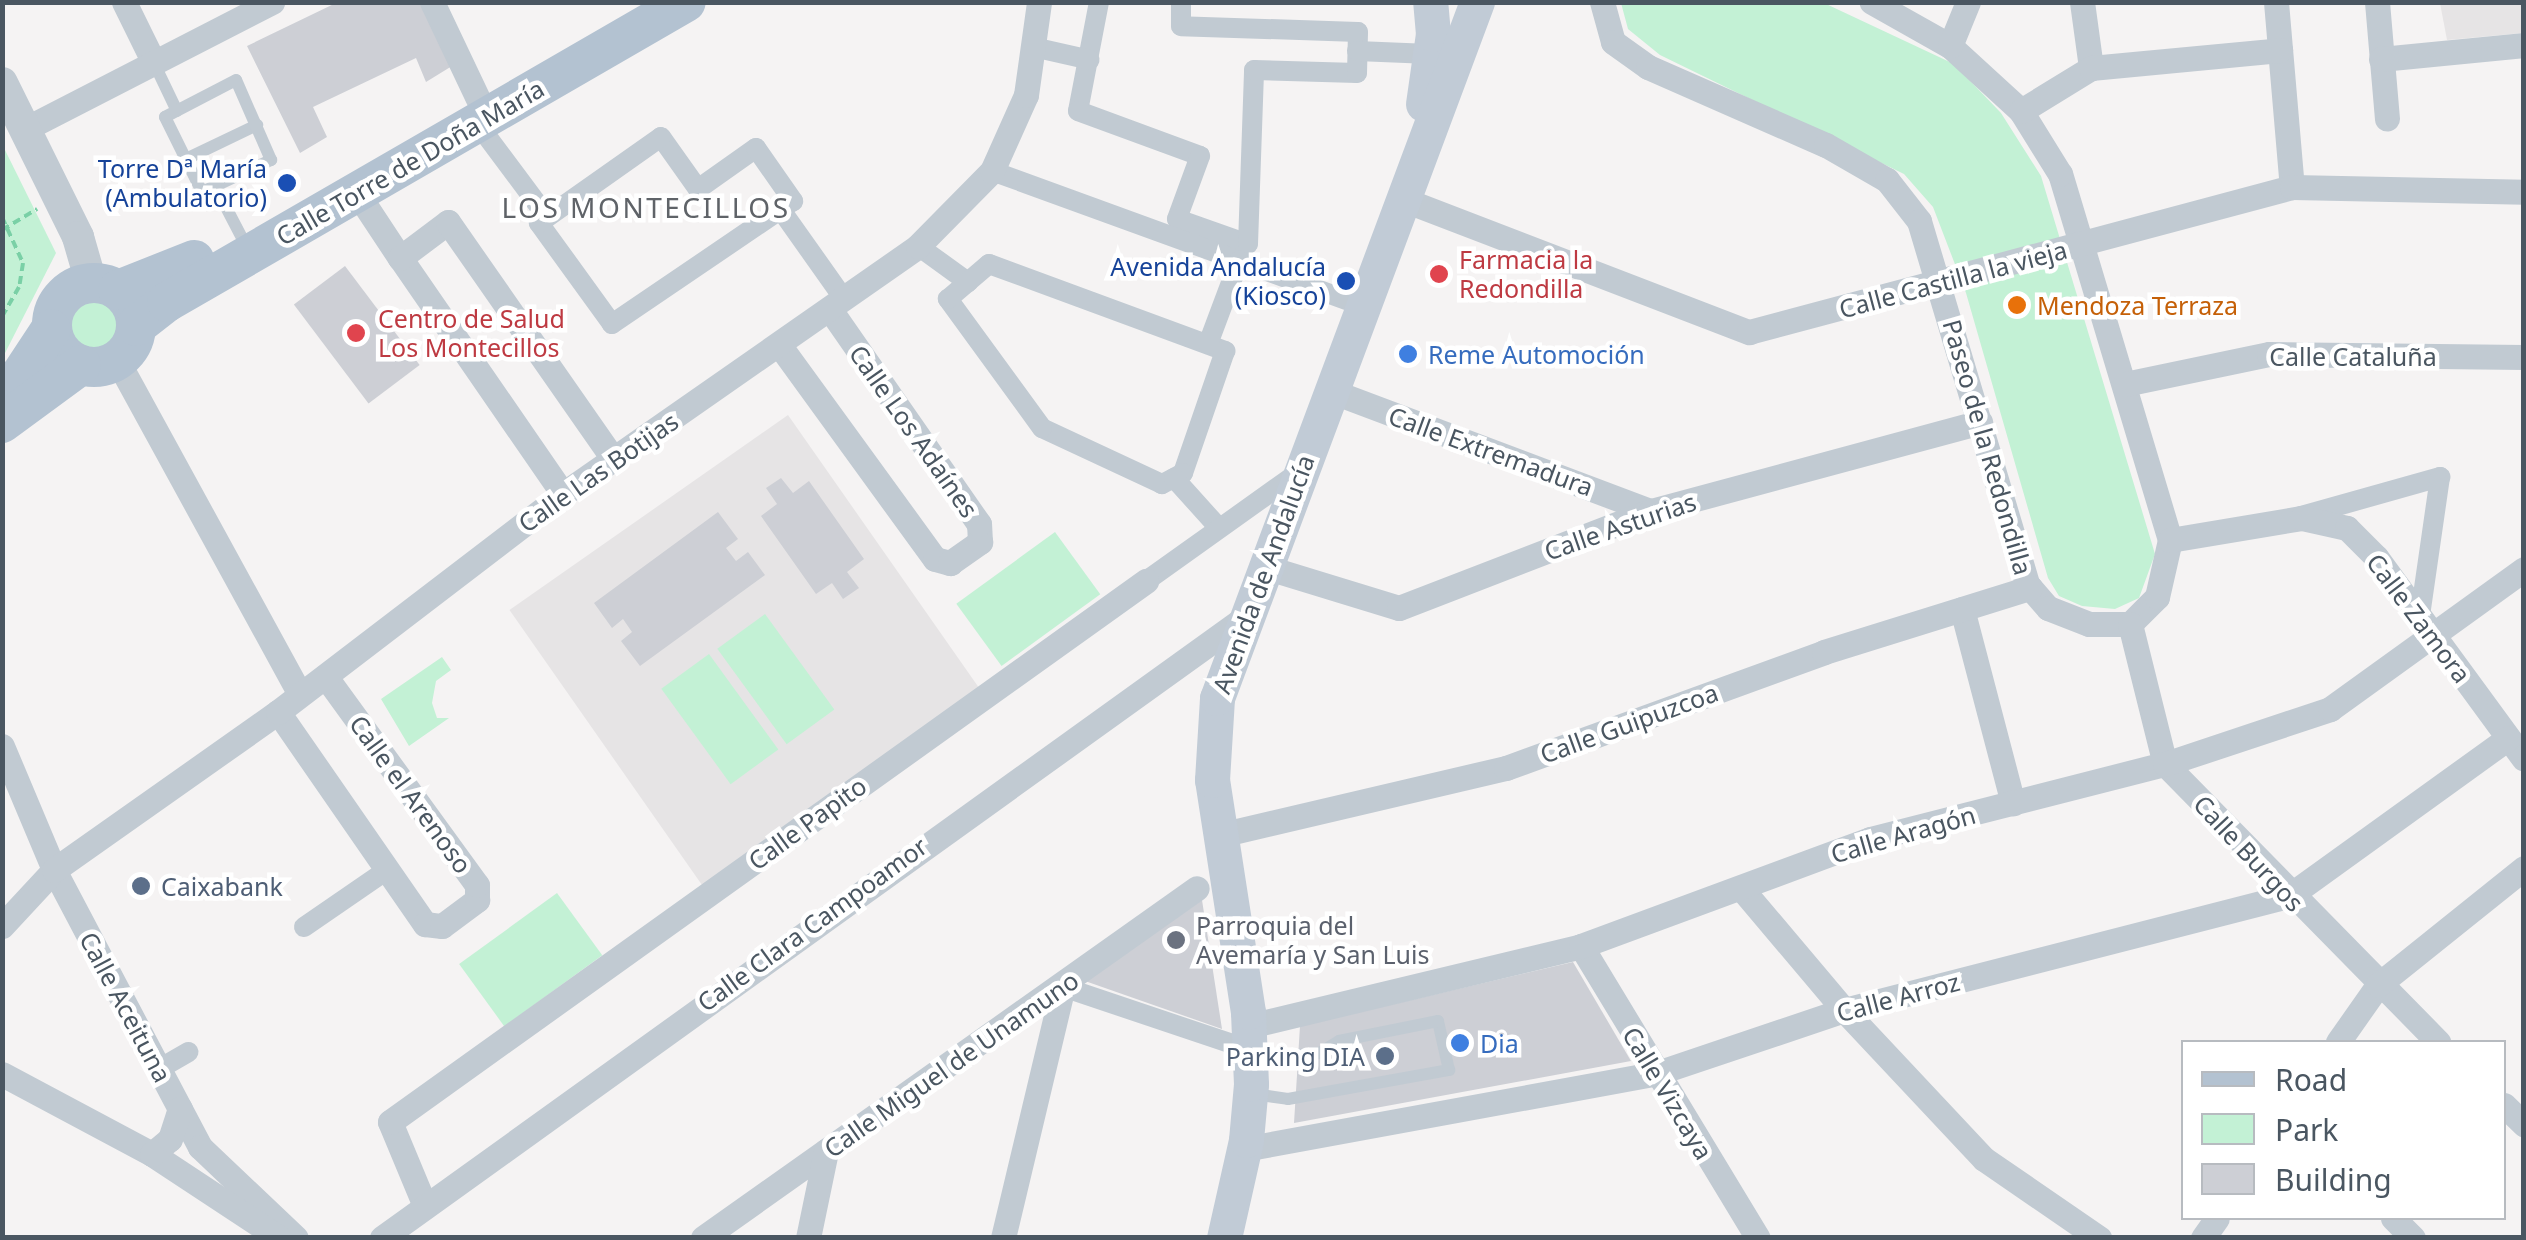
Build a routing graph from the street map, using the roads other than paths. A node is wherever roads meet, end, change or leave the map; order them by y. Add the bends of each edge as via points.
1 (124, 2) edge
2 (272, 2) edge
3 (639, 2) edge
4 (686, 2) edge
5 (1038, 2) edge
6 (1099, 2) edge
7 (1181, 2) edge
8 (1430, 2) edge
9 (1477, 2) edge
10 (1602, 2) edge
11 (1872, 2) edge
12 (1968, 2) edge
13 (2082, 2) edge
14 (2276, 2) edge
15 (2378, 2) edge
16 (440, 10) edge
17 (2524, 45) edge
18 (1950, 46) junction
19 (1033, 48) junction
20 (2280, 50) junction
21 (1358, 51) junction
22 (1430, 54) junction
23 (2381, 58) junction
24 (1090, 60) junction
25 (154, 63) junction
26 (2091, 68) junction
27 (2, 83) edge
28 (177, 111) junction
29 (478, 111) junction
30 (2021, 111) junction
31 (2387, 118) dead end
32 (257, 125) junction
33 (25, 129) junction
34 (186, 159) junction
35 (1414, 164) junction
36 (992, 171) junction
37 (215, 186) junction
38 (2292, 187) junction
39 (2524, 192) edge
40 (357, 193) junction
41 (1402, 199) junction
42 (781, 210) junction
43 (547, 217) junction
44 (241, 236) junction
45 (1204, 238) junction
46 (2086, 244) junction
47 (918, 246) junction
48 (400, 258) junction
49 (1239, 261) junction
50 (968, 282) junction
51 (1939, 282) junction
52 (104, 286) junction
53 (837, 304) junction
54 (1362, 306) junction
55 (50, 329) junction
56 (1208, 344) junction
57 (780, 346) junction
58 (111, 351) junction
59 (2524, 357) edge
60 (2126, 384) junction
61 (2, 388) edge
62 (1331, 392) junction
63 (1980, 422) junction
64 (2, 423) edge
65 (614, 460) junction
66 (1299, 472) junction
67 (1174, 478) junction
68 (563, 494) junction
69 (1651, 511) junction
70 (2294, 518) junction
71 (1220, 528) junction
72 (2170, 540) junction
73 (1266, 568) junction
74 (2524, 569) edge
75 (1146, 581) joint
76 (2030, 588) junction
77 (1962, 609) junction
78 (1247, 616) junction
79 (2130, 624) junction
80 (2426, 625) junction
81 (325, 676) junction
82 (300, 694) junction
83 (278, 712) junction
84 (2516, 749) edge
85 (3, 754) edge
86 (2165, 764) junction
87 (2014, 803) junction
88 (1220, 835) junction
89 (2524, 868) edge
90 (54, 870) junction
91 (387, 870) junction
92 (1197, 888) dead end
93 (1741, 888) junction
94 (2289, 896) junction
95 (2, 926) edge
96 (304, 927) dead end
97 (1581, 946) junction
98 (2378, 985) junction
99 (1063, 987) junction
100 (1844, 1010) junction
101 (2339, 1040) edge
102 (2436, 1040) edge
103 (188, 1052) dead end
104 (1250, 1058) junction
105 (158, 1069) junction
106 (1657, 1073) junction
107 (2, 1074) edge
108 (180, 1110) junction
109 (1244, 1149) junction
110 (826, 1151) junction
111 (152, 1154) junction
112 (425, 1206) junction
113 (2394, 1220) edge
114 (279, 1238) edge
115 (296, 1238) edge
116 (382, 1238) edge
117 (703, 1238) edge
118 (808, 1238) edge
119 (1003, 1238) edge
120 (1224, 1238) edge
121 (1758, 1238) edge
122 (2098, 1238) edge
123 (2414, 1238) edge

1 - 25 street
2 - 25 street
3 - 29 main road, Calle Torre de Doña María
4 - 29 main road, Calle Torre de Doña María
5 - 19 street, Calle Las Botijas
6 - 24 street
7 - 21 street via 1181,26 1358,32
8 - 22 main road, Avenida de Andalucía
9 - 35 main road, Avenida de Andalucía
10 - 51 street, Paseo de la Redondilla via 1613,42 1648,67 1826,145 1888,180 1920,220
11 - 18 street
12 - 18 street
13 - 26 street
14 - 20 street
15 - 23 street
16 - 29 street
17 - 23 street
18 - 30 street
19 - 24 street
19 - 36 street, Calle Las Botijas via 1026,94
20 - 26 street
20 - 38 street
21 - 22 street
21 - 45 street via 1358,72 1254,70 1248,244
22 - 35 main road, Avenida de Andalucía
23 - 31 street
24 - 45 street via 1078,111 1200,156 1178,219
25 - 28 lane
25 - 33 street
26 - 30 street via 2050,87
27 - 33 street
28 - 32 lane via 236,80
28 - 34 lane via 164,117
29 - 40 main road, Calle Torre de Doña María
29 - 43 street
29 - 44 main road, Calle Torre de Doña María
30 - 46 street via 2060,174
32 - 34 lane
32 - 37 lane via 271,160
33 - 52 street
34 - 37 lane via 202,192
35 - 41 main road, Avenida de Andalucía
36 - 45 street
36 - 47 street, Calle Las Botijas
37 - 44 lane
38 - 39 street, Calle Castilla la vieja
38 - 46 street, Calle Castilla la vieja
40 - 48 street
40 - 58 main road, Calle Torre de Doña María
41 - 51 street, Calle Castilla la vieja via 1749,332
41 - 54 main road, Avenida de Andalucía
42 - 43 street via 612,324 539,223
42 - 43 street via 793,202 756,148 698,189 661,136
42 - 53 street
44 - 52 main road, Calle Torre de Doña María via 154,280
45 - 49 street
46 - 51 street, Calle Castilla la vieja
46 - 60 street
47 - 50 street
47 - 53 street, Calle Las Botijas
48 - 65 street via 448,222
48 - 68 street
49 - 54 street
49 - 56 street
50 - 56 street via 989,264
50 - 67 street via 948,299 1042,428 1162,484
51 - 63 street, Paseo de la Redondilla
52 - 55 main road via 62,298
52 - 58 main road via 132,306
53 - 57 street, Calle Las Botijas
53 - 57 street, Calle Los Adaínes via 979,524 980,542 950,562 935,559
54 - 62 main road, Avenida de Andalucía
55 - 58 main road via 60,352
55 - 61 main road via 20,376
56 - 67 street via 1225,350 1183,473
57 - 65 street, Calle Las Botijas
58 - 64 main road, Calle Torre de Doña María
58 - 82 street
59 - 60 street, Calle Cataluña via 2269,354
60 - 72 street
62 - 66 main road, Avenida de Andalucía
62 - 69 street, Calle Extremadura
63 - 69 street, Calle Asturias
63 - 76 street, Paseo de la Redondilla
65 - 68 street, Calle Las Botijas
66 - 71 street, Calle Papito
66 - 73 main road, Avenida de Andalucía
67 - 71 street
68 - 81 street, Calle Las Botijas
69 - 73 street, Calle Asturias via 1399,608
70 - 72 street, Calle Zamora
70 - 80 street, Calle Zamora via 2348,528
70 - 80 street via 2440,477
71 - 75 street, Calle Papito
72 - 79 street via 2157,597
73 - 78 main road, Avenida de Andalucía
74 - 80 street, Calle Aragón
75 - 112 street, Calle Papito via 386,1117
76 - 77 street, Calle Guipuzcoa
76 - 79 street, Paseo de la Redondilla via 2048,608 2089,624
77 - 87 street
77 - 88 street, Calle Guipuzcoa via 1506,768
78 - 88 main road, Avenida de Andalucía via 1217,698 1212,780
78 - 112 street, Calle Clara Campoamor
79 - 86 street, Calle Burgos
80 - 84 street, Calle Zamora
80 - 86 street, Calle Aragón via 2330,709
81 - 82 street, Calle Las Botijas
81 - 91 street, Calle el Arenoso via 477,885 477,900 442,926 424,924
82 - 83 street, Calle Las Botijas
83 - 90 street, Calle Las Botijas
83 - 91 street, Calle el Arenoso
84 - 94 street, Calle Arroz
85 - 90 street, Calle Aceituna
86 - 87 street, Calle Aragón
86 - 94 street, Calle Burgos
87 - 93 street, Calle Aragón via 1870,839
88 - 104 main road, Avenida de Andalucía
89 - 98 street
90 - 95 street, Calle Las Botijas
90 - 105 street, Calle Aceituna
91 - 96 street
92 - 99 street, Calle Miguel de Unamuno
93 - 97 street, Calle Aragón
93 - 100 street
94 - 98 street, Calle Burgos
94 - 100 street, Calle Arroz
97 - 104 street, Calle Aragón
97 - 106 street, Calle Vizcaya
98 - 101 street
98 - 102 street, Calle Burgos
99 - 104 street
99 - 110 street, Calle Miguel de Unamuno
99 - 119 street
100 - 106 street, Calle Arroz
100 - 122 street via 1984,1159
103 - 105 street
104 - 104 lane via 1288,1099 1449,1070 1438,1021 1339,1041 1320,1053
104 - 109 main road, Avenida de Andalucía
105 - 108 street, Calle Aceituna
106 - 109 street, Calle Arroz
106 - 121 street, Calle Vizcaya
107 - 111 street
108 - 111 street via 170,1138
108 - 115 street, Calle Aceituna via 200,1147
109 - 120 main road, Avenida de Andalucía
110 - 117 street, Calle Miguel de Unamuno
110 - 118 street
111 - 114 street
112 - 116 street, Calle Clara Campoamor
113 - 123 street

